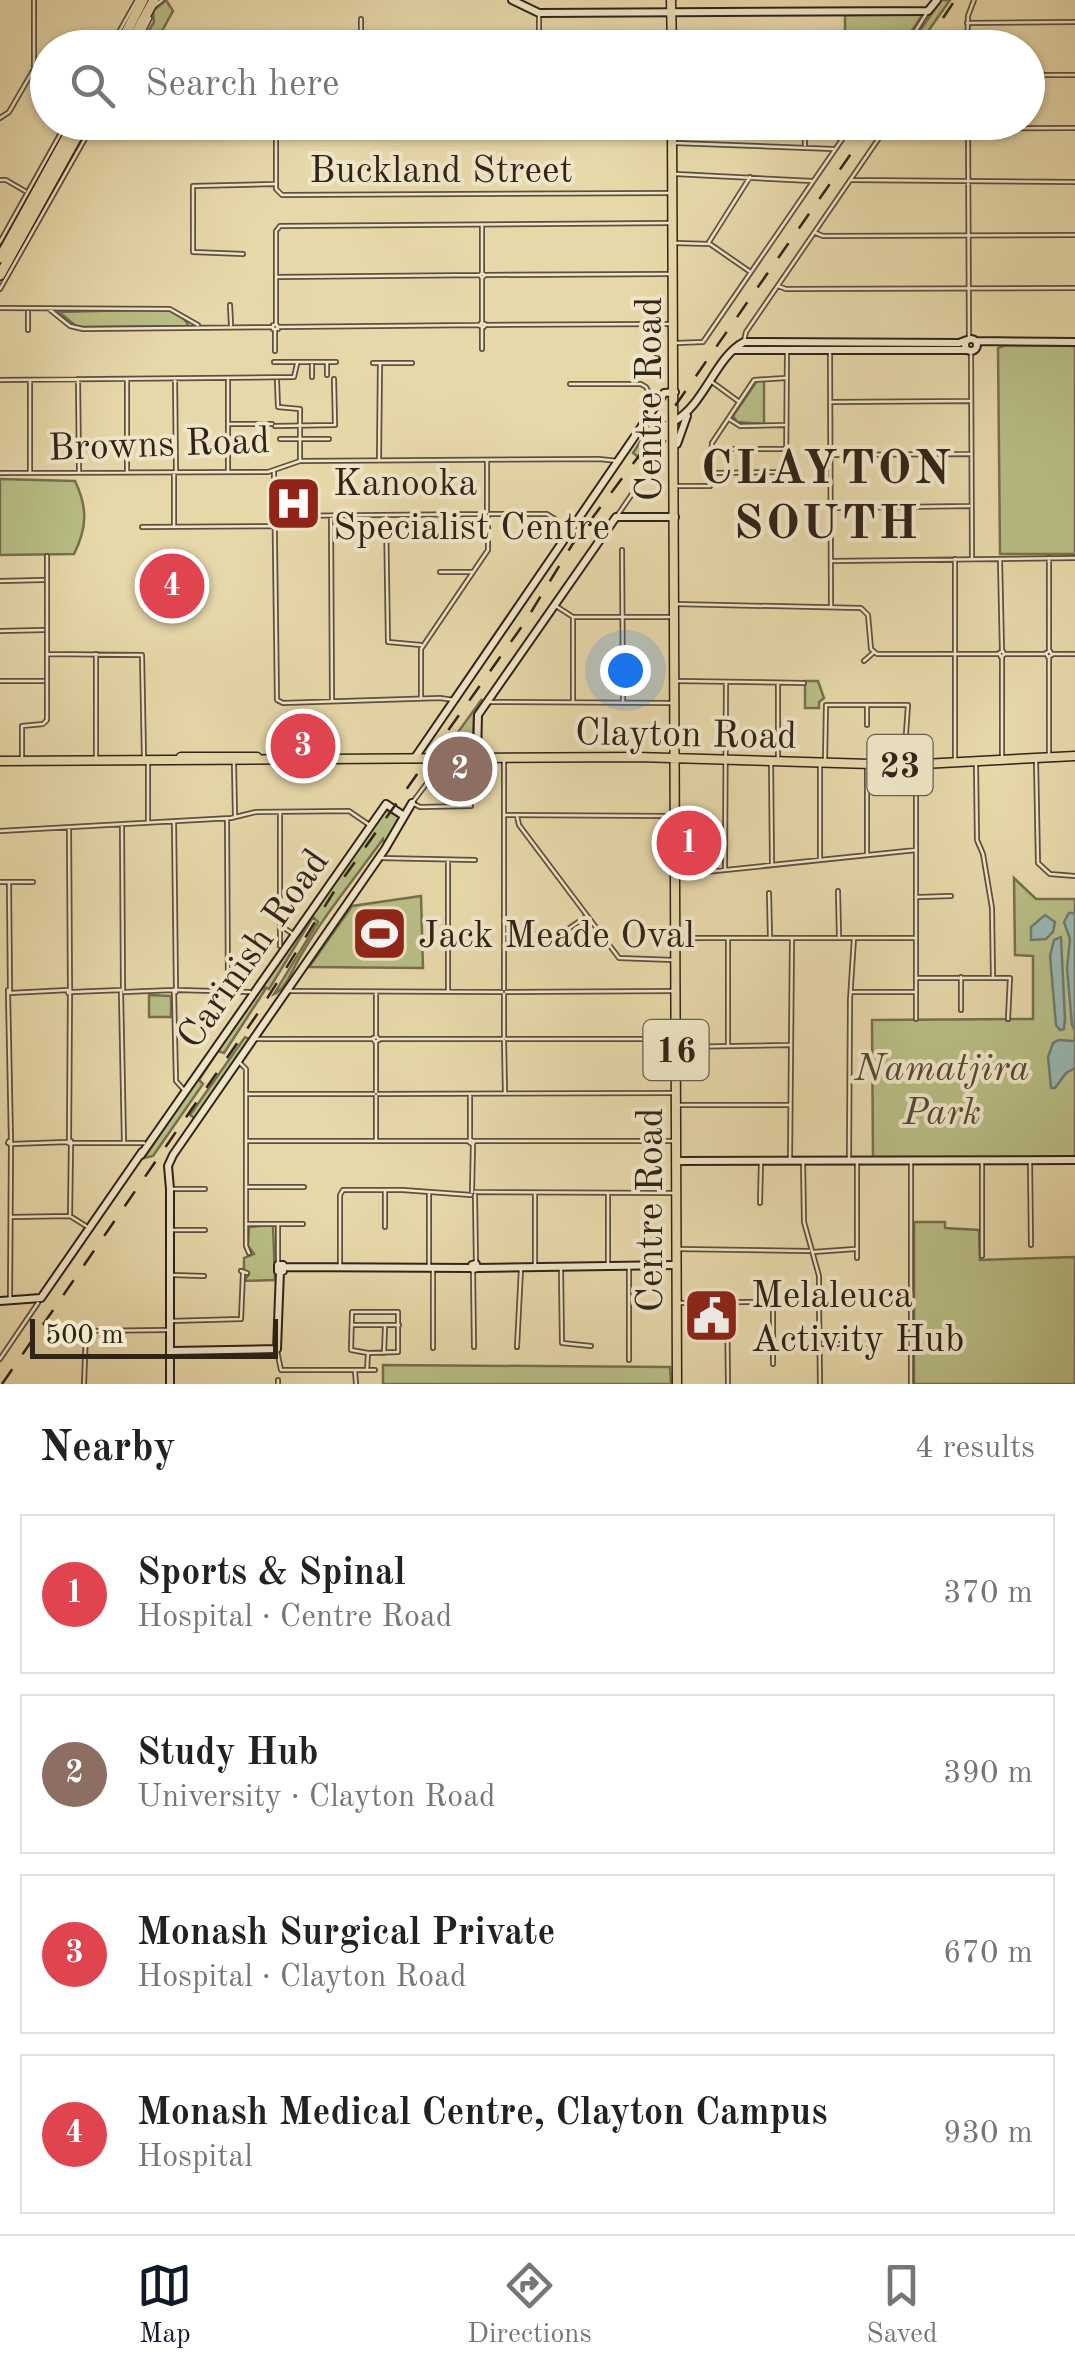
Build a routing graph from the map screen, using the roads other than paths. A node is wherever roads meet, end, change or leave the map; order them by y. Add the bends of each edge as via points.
1 (34, 0) edge
2 (512, 0) edge
3 (673, 0) edge
4 (937, 0) edge
5 (974, 0) edge
6 (149, 3) edge
7 (928, 11) junction
8 (673, 12) junction
9 (539, 14) junction
10 (361, 19) dead end
11 (1075, 22) edge
12 (967, 23) junction
13 (34, 30) edge
14 (126, 30) edge
15 (130, 30) edge
16 (138, 30) edge
17 (146, 30) edge
18 (361, 30) edge
19 (539, 30) edge
20 (673, 30) edge
21 (916, 30) edge
22 (967, 30) edge
23 (1075, 75) edge
24 (30, 76) edge
25 (1045, 76) edge
26 (0, 118) edge
27 (1045, 128) edge
28 (1075, 128) edge
29 (61, 140) edge
30 (67, 140) edge
31 (80, 140) edge
32 (276, 140) edge
33 (804, 140) edge
34 (841, 140) edge
35 (878, 140) edge
36 (968, 140) edge
37 (674, 143) junction
38 (804, 147) junction
39 (834, 149) junction
40 (675, 174) junction
41 (750, 177) junction
42 (0, 180) edge
43 (851, 180) junction
44 (47, 182) junction
45 (814, 182) junction
46 (968, 182) junction
47 (1075, 182) edge
48 (276, 184) junction
49 (28, 193) junction
50 (674, 193) junction
51 (672, 222) junction
52 (482, 224) junction
53 (814, 232) junction
54 (1075, 234) edge
55 (968, 235) junction
56 (0, 242) edge
57 (674, 242) junction
58 (708, 244) junction
59 (243, 254) dead end
60 (0, 258) edge
61 (750, 271) junction
62 (674, 274) junction
63 (482, 275) junction
64 (276, 276) junction
65 (0, 277) edge
66 (778, 286) junction
67 (1, 288) edge
68 (969, 288) junction
69 (1075, 288) edge
70 (230, 305) dead end
71 (0, 308) edge
72 (28, 309) junction
73 (49, 309) junction
74 (672, 324) junction
75 (482, 325) junction
76 (204, 327) junction
77 (231, 327) junction
78 (275, 327) junction
79 (28, 330) dead end
80 (1075, 342) edge
81 (674, 343) junction
82 (830, 345) junction
83 (971, 345) junction
84 (744, 346) junction
85 (804, 346) junction
86 (482, 349) dead end
87 (786, 349) junction
88 (275, 351) dead end
89 (327, 362) junction
90 (336, 362) dead end
91 (274, 363) dead end
92 (373, 363) dead end
93 (380, 363) junction
94 (412, 363) dead end
95 (297, 364) junction
96 (312, 364) junction
97 (327, 376) dead end
98 (312, 377) dead end
99 (228, 378) junction
100 (786, 378) junction
101 (30, 379) junction
102 (78, 379) junction
103 (127, 379) junction
104 (175, 379) junction
105 (334, 379) dead end
106 (2, 381) edge
107 (277, 382) dead end
108 (711, 382) junction
109 (570, 384) dead end
110 (668, 396) junction
111 (972, 401) junction
112 (739, 402) junction
113 (830, 402) junction
114 (728, 418) junction
115 (678, 420) junction
116 (228, 424) junction
117 (300, 426) junction
118 (787, 426) junction
119 (300, 438) junction
120 (329, 439) dead end
121 (280, 440) dead end
122 (676, 444) junction
123 (712, 449) junction
124 (787, 449) junction
125 (971, 454) junction
126 (830, 455) junction
127 (379, 460) junction
128 (487, 460) junction
129 (300, 461) junction
130 (619, 462) junction
131 (274, 471) junction
132 (228, 472) junction
133 (0, 473) edge
134 (30, 473) junction
135 (79, 473) junction
136 (127, 473) junction
137 (175, 473) junction
138 (712, 474) junction
139 (676, 486) junction
140 (632, 494) dead end
141 (972, 506) junction
142 (831, 508) junction
143 (488, 514) junction
144 (386, 515) junction
145 (276, 516) junction
146 (331, 516) junction
147 (616, 517) junction
148 (674, 518) junction
149 (276, 526) junction
150 (142, 527) dead end
151 (174, 527) junction
152 (572, 530) junction
153 (622, 550) dead end
154 (46, 556) dead end
155 (1048, 558) junction
156 (1075, 558) edge
157 (955, 559) junction
158 (972, 559) junction
159 (1000, 559) junction
160 (831, 561) junction
161 (440, 572) dead end
162 (473, 572) junction
163 (0, 580) edge
164 (46, 580) junction
165 (675, 604) junction
166 (554, 606) junction
167 (831, 608) junction
168 (573, 617) junction
169 (622, 617) junction
170 (675, 617) junction
171 (47, 630) junction
172 (0, 631) edge
173 (422, 645) junction
174 (873, 652) junction
175 (47, 654) junction
176 (96, 654) junction
177 (955, 654) junction
178 (1002, 654) junction
179 (1049, 654) junction
180 (1075, 654) edge
181 (864, 661) dead end
182 (675, 678) junction
183 (0, 681) edge
184 (46, 681) junction
185 (726, 682) junction
186 (778, 684) junction
187 (804, 684) dead end
188 (421, 698) junction
189 (454, 700) junction
190 (488, 701) junction
191 (332, 702) junction
192 (573, 702) junction
193 (622, 702) junction
194 (675, 703) junction
195 (868, 704) junction
196 (867, 724) dead end
197 (13, 726) dead end
198 (22, 726) junction
199 (676, 743) junction
200 (1075, 756) edge
201 (1049, 757) junction
202 (429, 758) junction
203 (478, 758) junction
204 (504, 758) junction
205 (660, 758) junction
206 (676, 758) junction
207 (691, 758) junction
208 (1036, 758) junction
209 (296, 759) junction
210 (414, 759) junction
211 (440, 759) junction
212 (164, 760) junction
213 (725, 760) junction
214 (1002, 760) junction
215 (22, 761) junction
216 (96, 761) junction
217 (146, 761) junction
218 (0, 762) edge
219 (234, 762) junction
220 (775, 762) junction
221 (976, 762) junction
222 (822, 763) junction
223 (955, 763) junction
224 (867, 764) junction
225 (904, 765) junction
226 (916, 765) junction
227 (676, 772) junction
228 (431, 778) junction
229 (412, 803) junction
230 (471, 806) dead end
231 (280, 812) junction
232 (404, 816) junction
233 (504, 816) junction
234 (517, 816) junction
235 (676, 816) junction
236 (234, 817) junction
237 (227, 818) junction
238 (174, 822) junction
239 (148, 823) junction
240 (122, 824) junction
241 (370, 825) junction
242 (69, 828) junction
243 (0, 831) edge
244 (916, 850) junction
245 (867, 855) junction
246 (379, 858) junction
247 (448, 860) junction
248 (475, 860) dead end
249 (820, 860) junction
250 (772, 865) junction
251 (725, 870) junction
252 (676, 875) junction
253 (1075, 876) edge
254 (0, 882) edge
255 (8, 882) junction
256 (33, 882) dead end
257 (838, 891) dead end
258 (770, 893) dead end
259 (916, 896) junction
260 (951, 896) dead end
261 (588, 916) junction
262 (280, 925) junction
263 (504, 934) junction
264 (294, 935) junction
265 (676, 938) junction
266 (728, 938) junction
267 (770, 938) junction
268 (792, 938) junction
269 (839, 938) junction
270 (854, 938) junction
271 (917, 938) junction
272 (280, 946) dead end
273 (676, 960) junction
274 (961, 977) junction
275 (992, 977) junction
276 (917, 978) junction
277 (288, 990) junction
278 (9, 991) junction
279 (69, 991) junction
280 (123, 991) junction
281 (175, 991) junction
282 (228, 991) junction
283 (448, 991) junction
284 (676, 991) junction
285 (376, 992) junction
286 (504, 992) junction
287 (850, 992) junction
288 (916, 992) junction
289 (252, 996) junction
290 (961, 1010) dead end
291 (916, 1019) dead end
292 (1008, 1019) dead end
293 (255, 1038) junction
294 (376, 1039) junction
295 (504, 1039) junction
296 (676, 1043) junction
297 (790, 1044) junction
298 (728, 1047) junction
299 (240, 1062) junction
300 (186, 1092) junction
301 (676, 1092) junction
302 (246, 1094) junction
303 (376, 1094) junction
304 (470, 1094) junction
305 (504, 1094) junction
306 (676, 1105) junction
307 (790, 1105) junction
308 (246, 1140) junction
309 (10, 1142) junction
310 (70, 1142) junction
311 (122, 1142) junction
312 (376, 1142) junction
313 (471, 1142) junction
314 (676, 1142) junction
315 (144, 1147) junction
316 (761, 1160) junction
317 (790, 1160) junction
318 (803, 1160) junction
319 (853, 1160) junction
320 (911, 1160) junction
321 (982, 1160) junction
322 (1030, 1160) junction
323 (1075, 1160) edge
324 (676, 1161) junction
325 (246, 1186) junction
326 (304, 1186) dead end
327 (170, 1189) junction
328 (205, 1189) dead end
329 (385, 1190) junction
330 (535, 1193) junction
331 (608, 1193) junction
332 (676, 1193) junction
333 (428, 1194) junction
334 (473, 1194) junction
335 (760, 1204) dead end
336 (70, 1216) junction
337 (10, 1217) junction
338 (246, 1224) junction
339 (278, 1224) junction
340 (303, 1224) dead end
341 (385, 1227) dead end
342 (90, 1228) junction
343 (170, 1230) junction
344 (206, 1230) dead end
345 (1031, 1245) dead end
346 (858, 1248) junction
347 (676, 1249) junction
348 (812, 1252) junction
349 (249, 1254) dead end
350 (982, 1256) dead end
351 (857, 1258) dead end
352 (340, 1266) junction
353 (431, 1266) junction
354 (474, 1266) junction
355 (521, 1266) junction
356 (535, 1266) junction
357 (561, 1266) junction
358 (608, 1266) junction
359 (629, 1266) junction
360 (676, 1266) junction
361 (281, 1268) junction
362 (244, 1272) dead end
363 (170, 1276) junction
364 (204, 1276) dead end
365 (36, 1300) junction
366 (879, 1300) dead end
367 (0, 1301) edge
368 (10, 1301) junction
369 (773, 1301) junction
370 (819, 1301) junction
371 (728, 1302) junction
372 (676, 1304) junction
373 (351, 1325) junction
374 (384, 1325) junction
375 (399, 1325) junction
376 (170, 1326) junction
377 (820, 1344) junction
378 (872, 1344) dead end
379 (591, 1346) dead end
380 (517, 1347) dead end
381 (433, 1348) dead end
382 (474, 1348) dead end
383 (278, 1349) junction
384 (170, 1351) junction
385 (368, 1353) junction
386 (384, 1353) junction
387 (0, 1359) edge
388 (629, 1360) dead end
389 (774, 1364) dead end
390 (356, 1370) junction
391 (368, 1370) junction
392 (375, 1370) dead end
393 (84, 1384) edge
394 (170, 1384) edge
395 (356, 1384) edge
396 (676, 1384) edge
397 (728, 1384) edge
398 (820, 1384) edge
399 (911, 1384) edge

1 - 13 street
2 - 9 street
3 - 8 main road
4 - 7 street
5 - 12 street
6 - 14 street
6 - 15 highway
6 - 16 highway
6 - 17 street
7 - 8 street
7 - 21 street
8 - 9 street
8 - 20 main road
9 - 19 street
10 - 18 street
11 - 12 street
12 - 22 street
23 - 25 street
24 - 26 street
27 - 28 street
29 - 44 street
30 - 44 highway
31 - 44 highway
32 - 48 street, Buckland Street
33 - 38 street
34 - 39 street
35 - 43 street
36 - 46 street
37 - 38 street
37 - 40 main road, Centre Road / 16
37 - 50 main road, Centre Road / 16
38 - 39 street
39 - 45 street
40 - 41 street
40 - 50 main road, Centre Road / 16
41 - 45 street
41 - 58 street
42 - 49 street
43 - 46 street
43 - 53 street
44 - 49 street
44 - 60 highway
44 - 65 highway
44 - 67 street
45 - 61 street
46 - 47 street
46 - 55 street
48 - 50 street, Buckland Street via 282,195
48 - 59 street via 193,186 193,252
49 - 56 street
50 - 51 main road, Centre Road / 16
50 - 57 main road, Centre Road / 16
51 - 52 street
51 - 57 main road, Centre Road / 16
52 - 63 street
52 - 64 street via 280,226
53 - 55 street
53 - 66 street
54 - 55 street
55 - 68 street
57 - 58 street
57 - 62 main road, Centre Road / 16
58 - 61 street
61 - 81 street via 702,342
62 - 63 street
62 - 74 main road, Centre Road / 16
62 - 81 main road, Centre Road / 16
63 - 64 street
63 - 75 street
64 - 78 street
65 - 67 street
66 - 68 street
66 - 84 street via 746,332
68 - 69 street
68 - 83 street
70 - 77 street
71 - 72 street
72 - 73 street
72 - 79 street
73 - 76 street via 170,309
73 - 76 street via 83,330
74 - 75 street
74 - 81 main road, Centre Road / 16
75 - 78 street
75 - 86 street
76 - 77 street
77 - 78 street
78 - 88 street
80 - 83 street
81 - 110 main road, Centre Road / 16
82 - 83 street
82 - 85 street
82 - 113 street
83 - 111 street
84 - 85 street
84 - 87 street
84 - 108 street via 732,351
85 - 87 street
87 - 100 street
89 - 90 street
89 - 96 street
89 - 97 street
91 - 95 street
92 - 93 street
93 - 94 street
93 - 127 street
95 - 96 street
95 - 99 street via 296,377
96 - 98 street
99 - 104 street
99 - 116 street
100 - 112 street via 754,380
100 - 118 street
101 - 102 street
101 - 106 street
101 - 134 street
102 - 103 street
102 - 135 street
103 - 104 street
103 - 136 street
104 - 137 street
105 - 117 street via 334,425
107 - 117 street via 278,407 300,407
108 - 112 street
108 - 115 street
109 - 110 street via 643,385
110 - 115 main road, Centre Road / 16
110 - 130 street
111 - 113 street
111 - 125 street
112 - 114 street
113 - 126 street
114 - 118 street via 740,426
114 - 123 street
115 - 122 main road, Centre Road / 16
115 - 122 street
115 - 148 main road, Centre Road / 16
116 - 117 street
116 - 132 street
117 - 119 street
118 - 124 street
119 - 120 street
119 - 121 street
119 - 129 street
122 - 139 main road, Centre Road / 16
123 - 124 street
123 - 138 street
124 - 138 street via 782,474
125 - 126 street
125 - 141 street
126 - 142 street
127 - 128 street, Browns Road
127 - 129 street, Browns Road
128 - 130 street, Browns Road
128 - 143 street
129 - 131 street, Browns Road
130 - 152 street
131 - 132 street, Browns Road
131 - 145 street
132 - 137 street, Browns Road
133 - 134 street, Browns Road
134 - 135 street, Browns Road
135 - 136 street, Browns Road
136 - 137 street, Browns Road
137 - 151 street
138 - 139 street via 708,486
139 - 148 main road, Centre Road / 16
140 - 147 street
141 - 142 street
141 - 158 street
142 - 160 street
143 - 144 street
143 - 152 street via 547,514
143 - 162 street via 488,550
144 - 146 street
144 - 173 street via 388,642
145 - 146 street
145 - 149 street
146 - 191 street
147 - 148 street
147 - 166 street
148 - 165 main road, Centre Road / 16
149 - 151 street
149 - 191 street via 276,700
150 - 151 street
152 - 189 street
153 - 169 street
154 - 164 street
155 - 156 street
155 - 159 street
155 - 179 street
157 - 158 street
157 - 160 street
157 - 177 street
158 - 159 street
159 - 178 street
160 - 167 street
161 - 162 street
162 - 173 street
163 - 164 street
164 - 171 street
165 - 167 street
165 - 170 main road, Centre Road / 16
166 - 168 street
166 - 190 street
167 - 174 street via 861,608 871,624
168 - 169 street
168 - 192 street
169 - 170 street
169 - 193 street
170 - 182 main road, Centre Road / 16
171 - 172 street
171 - 175 street
173 - 188 street
174 - 177 street
174 - 181 street
175 - 176 street
175 - 184 street
176 - 216 street
176 - 217 street via 144,658
177 - 178 street
177 - 223 street
178 - 179 street
178 - 214 street
179 - 180 street
179 - 201 street
182 - 185 street
182 - 194 main road, Centre Road / 16
183 - 184 street
184 - 198 street via 46,722
185 - 186 street
185 - 213 street
186 - 187 street
186 - 220 street
188 - 189 street
188 - 191 street
189 - 210 street
190 - 192 street
190 - 203 street via 477,719
192 - 193 street
193 - 194 street
194 - 199 main road, Centre Road / 16
195 - 196 street
195 - 222 street via 826,705
195 - 225 street via 908,704
197 - 198 street
198 - 215 street
199 - 205 main road
199 - 206 main road, Centre Road / 16
199 - 207 main road
200 - 201 main road, Clayton Road / 23
201 - 208 main road, Clayton Road / 23
202 - 210 main road, Clayton Road / 23
202 - 211 main road, Clayton Road / 23
202 - 228 street via 435,765
203 - 204 main road, Clayton Road / 23
203 - 211 main road, Clayton Road / 23
204 - 205 main road, Clayton Road / 23
204 - 233 street
205 - 206 main road, Clayton Road / 23
205 - 227 main road
206 - 207 main road, Clayton Road / 23
206 - 227 main road, Centre Road / 16
207 - 213 main road, Clayton Road / 23
207 - 227 main road
208 - 214 main road, Clayton Road / 23
208 - 253 street via 1038,863 1050,874
209 - 210 main road, Clayton Road / 23
209 - 212 main road, Clayton Road / 23
209 - 219 main road, Clayton Road / 23
211 - 228 street
212 - 217 main road, Clayton Road / 23
212 - 219 main road, Clayton Road / 23
213 - 220 main road, Clayton Road / 23
213 - 251 street
214 - 221 main road, Clayton Road / 23
215 - 216 main road, Clayton Road / 23
215 - 218 main road, Clayton Road / 23
216 - 217 main road, Clayton Road / 23
217 - 239 street
219 - 236 street
220 - 222 main road, Clayton Road / 23
220 - 250 street
221 - 223 main road, Clayton Road / 23
221 - 275 street via 977,840 992,908
222 - 224 main road, Clayton Road / 23
222 - 249 street
223 - 226 main road, Clayton Road / 23
224 - 225 main road, Clayton Road / 23
224 - 245 street
225 - 226 main road, Clayton Road / 23
226 - 244 street
227 - 235 main road, Centre Road / 16
228 - 229 street
229 - 230 street
229 - 232 street
231 - 236 street
231 - 241 street via 350,812
231 - 262 street
232 - 241 street, Carinish Road via 386,804
232 - 246 street
233 - 234 street
233 - 263 street
234 - 235 street
234 - 261 street
235 - 252 main road, Centre Road / 16
236 - 237 street
237 - 238 street
237 - 282 street
238 - 239 street
238 - 281 street
239 - 240 street
240 - 242 street
240 - 280 street
241 - 264 street, Carinish Road
242 - 243 street
242 - 279 street
244 - 245 street
244 - 259 street
245 - 249 street
246 - 247 street
246 - 277 street
247 - 248 street
247 - 283 street
249 - 250 street
250 - 251 street
251 - 252 street
252 - 265 main road, Centre Road / 16
254 - 255 street
255 - 256 street
255 - 278 street
257 - 269 street
258 - 267 street
259 - 260 street
259 - 271 street
261 - 263 street via 561,934
261 - 273 street via 619,958
262 - 264 street
262 - 272 street
263 - 286 street
264 - 289 street, Carinish Road
265 - 266 street
265 - 273 main road, Centre Road / 16
266 - 267 street
266 - 298 street
267 - 268 street
268 - 269 street
268 - 297 street
269 - 270 street
270 - 271 street
270 - 287 street
271 - 276 street
273 - 284 main road, Centre Road / 16
274 - 275 street
274 - 276 street
274 - 290 street
275 - 292 street via 1011,980
276 - 288 street
277 - 285 street
277 - 293 street
278 - 279 street
278 - 309 street
279 - 280 street
279 - 310 street
280 - 281 street
280 - 311 street
281 - 282 street
281 - 300 street via 176,1081
282 - 289 street
283 - 285 street
283 - 286 street
284 - 286 street
284 - 296 main road, Centre Road / 16
285 - 294 street
286 - 295 street
287 - 288 street
287 - 319 street
288 - 291 street
289 - 300 street, Carinish Road
293 - 294 street
293 - 299 street
294 - 295 street
294 - 303 street
295 - 296 street
295 - 305 street
296 - 298 street
296 - 301 main road, Centre Road / 16
297 - 298 street
297 - 307 street
299 - 302 street
299 - 327 street via 170,1164
300 - 315 street, Carinish Road
301 - 305 street
301 - 306 main road, Centre Road / 16
302 - 303 street
302 - 308 street
303 - 304 street
303 - 312 street
304 - 305 street
304 - 313 street
306 - 307 street
306 - 314 main road, Centre Road / 16
307 - 317 street
308 - 312 street
308 - 325 street
309 - 310 street
309 - 337 street
310 - 311 street
310 - 336 street
311 - 315 street
312 - 313 street
313 - 314 street
313 - 334 street
314 - 324 main road, Centre Road / 16
315 - 342 street, Carinish Road
316 - 317 street
316 - 324 street
316 - 335 street
317 - 318 street
318 - 319 street
318 - 348 street via 804,1222
319 - 320 street
319 - 346 street
320 - 321 street
320 - 399 street
321 - 322 street
321 - 350 street
322 - 323 street
322 - 345 street
324 - 332 main road, Centre Road / 16
325 - 326 street
325 - 338 street
327 - 328 street
327 - 343 street
329 - 333 street
329 - 341 street
329 - 352 street via 340,1192
330 - 331 street
330 - 334 street
330 - 356 street
331 - 332 street
331 - 358 street
332 - 347 main road, Centre Road / 16
333 - 334 street
333 - 353 street
334 - 354 street
336 - 337 street
336 - 342 street
337 - 368 street
338 - 339 street
338 - 349 street
339 - 340 street
339 - 361 street
342 - 365 street, Carinish Road
343 - 344 street
343 - 363 street
346 - 348 street
346 - 351 street
347 - 348 street
347 - 360 main road, Centre Road / 16
348 - 370 street
352 - 353 street
352 - 361 street
353 - 354 street
353 - 381 street
354 - 355 street
354 - 382 street
355 - 356 street
355 - 380 street
356 - 357 street
357 - 358 street
357 - 379 street via 562,1344
358 - 359 street
359 - 360 street
359 - 388 street
360 - 372 main road, Centre Road / 16
361 - 383 street
362 - 376 street via 241,1319
363 - 364 street
363 - 376 street
365 - 368 street
365 - 387 street, Carinish Road
366 - 370 street
367 - 368 street
369 - 370 street
369 - 371 street
369 - 389 street
370 - 377 street
371 - 372 street
371 - 397 street
372 - 396 main road, Centre Road / 16
373 - 374 street
373 - 375 street via 354,1311 396,1311
373 - 385 street via 352,1352
374 - 375 street
374 - 386 street
375 - 386 street via 398,1352
376 - 384 street
376 - 393 street via 86,1331
377 - 378 street
377 - 398 street
383 - 384 street
383 - 390 street via 283,1370
384 - 394 street
385 - 386 street
385 - 391 street
390 - 391 street
390 - 395 street
391 - 392 street

